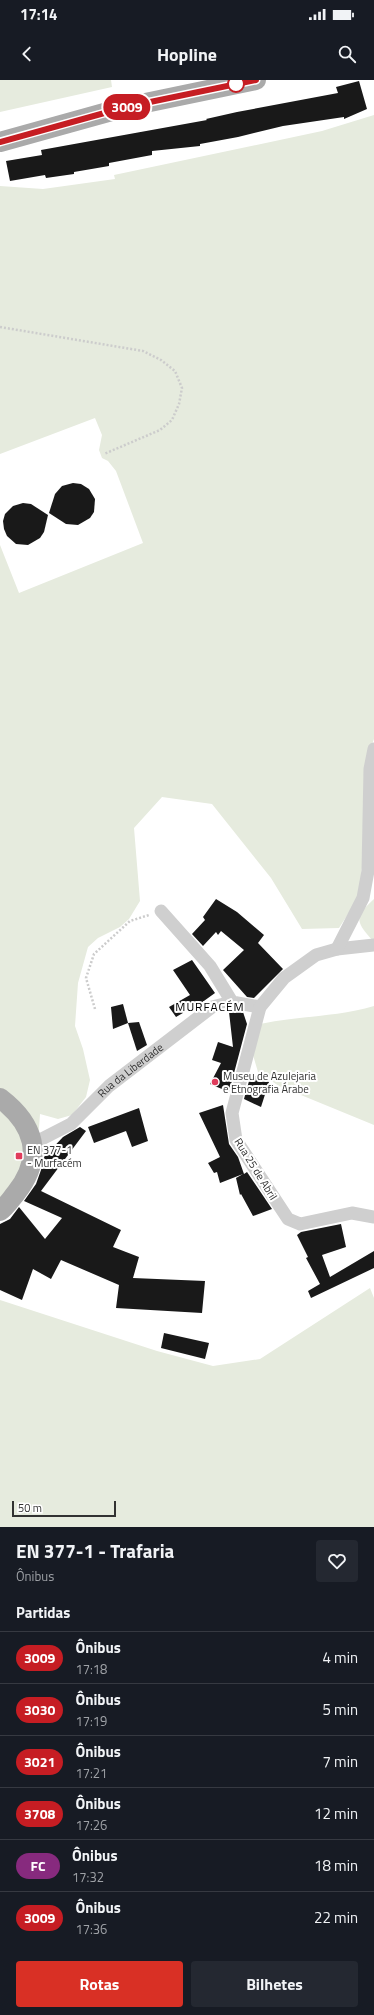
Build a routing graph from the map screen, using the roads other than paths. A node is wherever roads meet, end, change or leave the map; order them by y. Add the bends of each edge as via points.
1 (256, 80) edge
2 (0, 142) edge
3 (374, 749) edge
4 (161, 911) road end
5 (374, 945) edge
6 (337, 948) junction
7 (232, 1002) junction
8 (260, 1006) junction
9 (0, 1098) edge
10 (32, 1144) junction
11 (0, 1211) edge
12 (374, 1217) edge

1 - 2 main road via 126,107
3 - 6 street via 370,769 368,871 363,898
4 - 7 street via 210,966
5 - 6 street
6 - 8 street via 316,955 284,978
7 - 8 street, Rua da Liberdade
7 - 10 street, Rua da Liberdade via 212,1006 109,1086 71,1124
8 - 12 street, Rua 25 de Abril via 232,1113 236,1140 288,1219 300,1224 352,1213
9 - 10 main road via 23,1118
10 - 11 main road via 28,1174 22,1186

